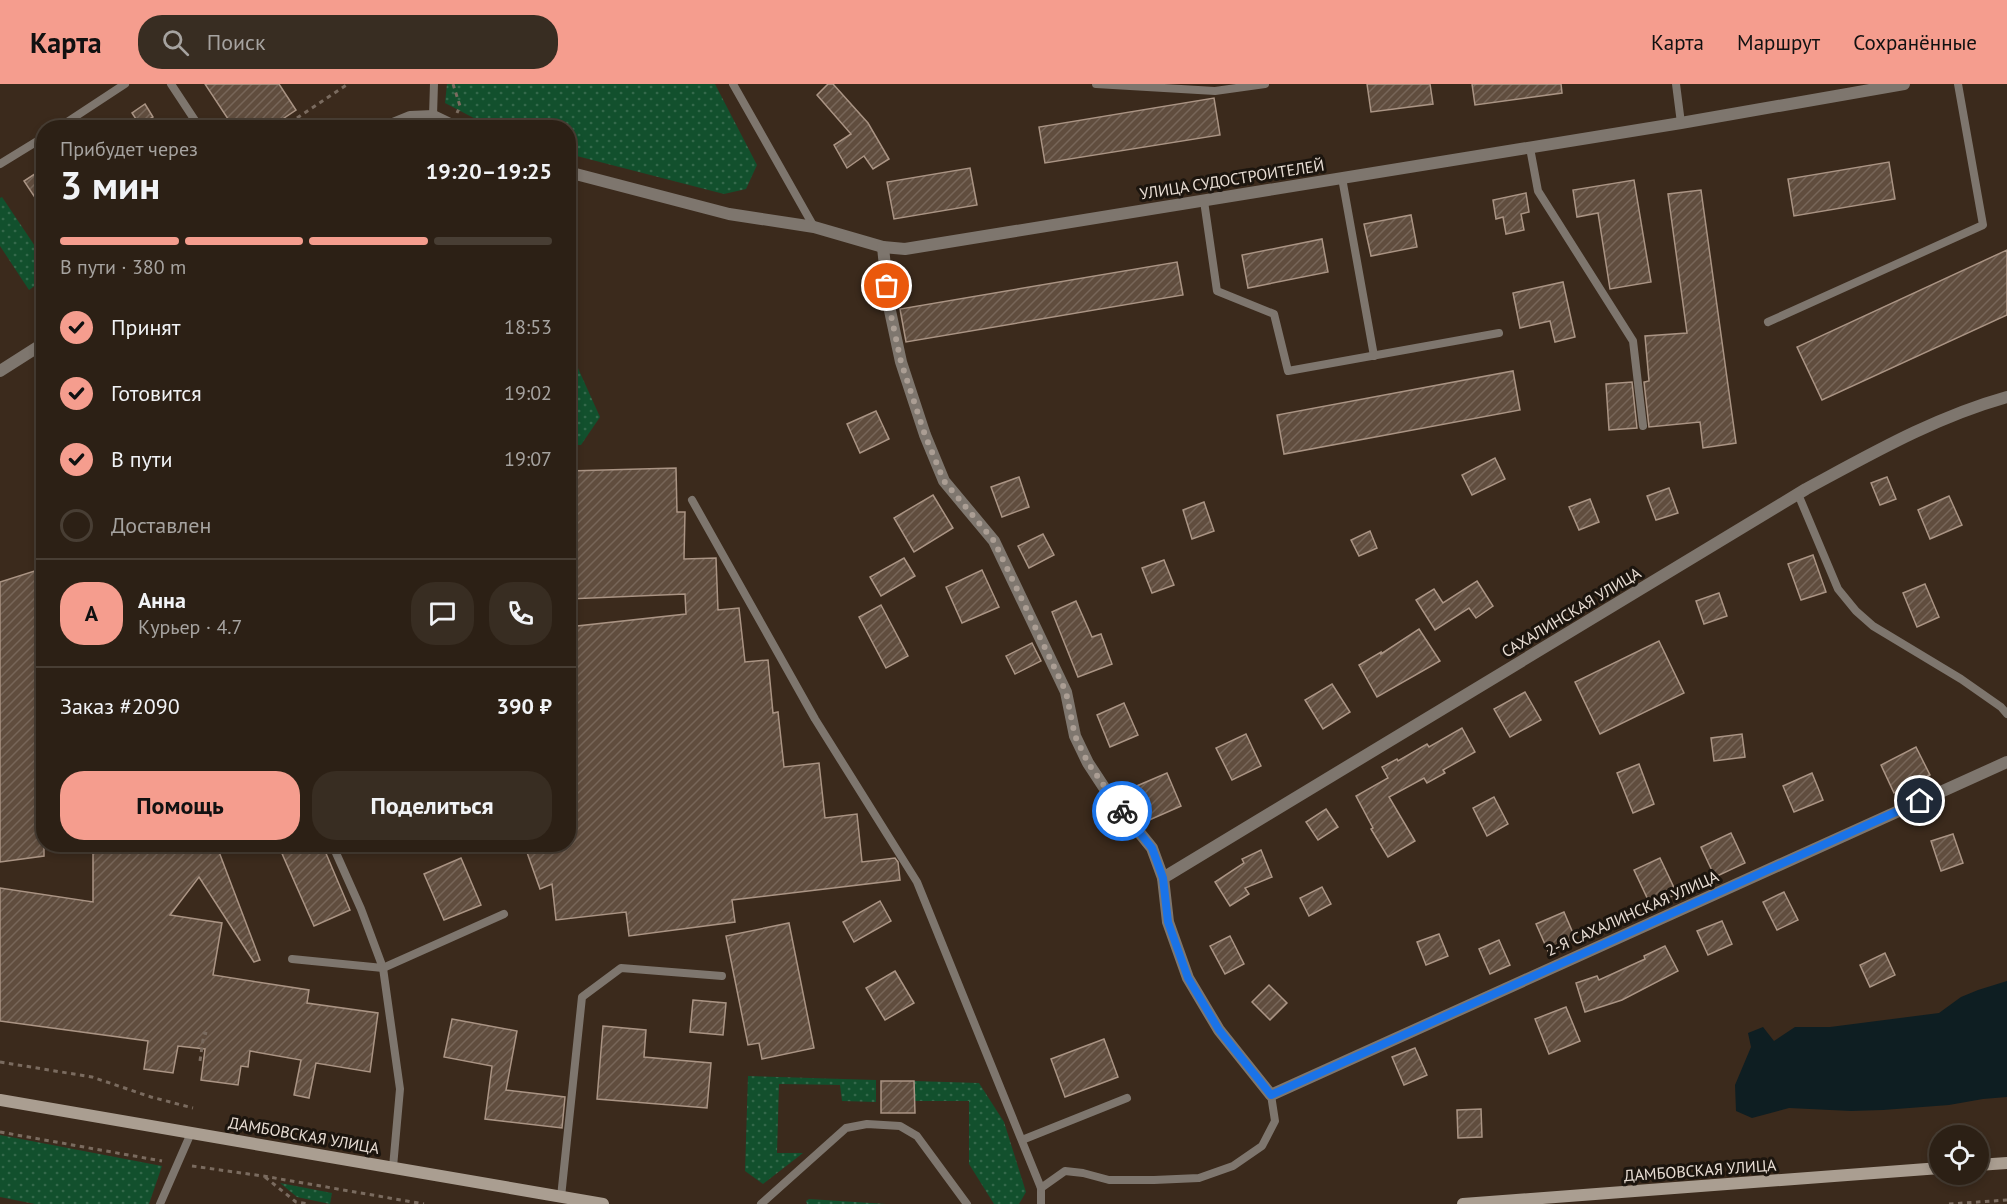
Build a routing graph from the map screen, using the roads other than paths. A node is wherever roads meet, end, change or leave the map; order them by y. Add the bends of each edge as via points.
1 (125, 84) edge
2 (171, 84) edge
3 (434, 84) edge
4 (733, 84) edge
5 (1096, 84) edge
6 (1265, 84) edge
7 (1676, 84) edge
8 (1905, 84) edge
9 (1958, 84) edge
10 (1214, 87) edge
11 (434, 116) junction
12 (70, 120) edge
13 (195, 120) edge
14 (403, 120) edge
15 (442, 120) edge
16 (1681, 123) junction
17 (36, 142) edge
18 (1530, 148) junction
19 (0, 164) edge
20 (576, 174) edge
21 (1342, 178) junction
22 (1204, 201) junction
23 (814, 227) junction
24 (883, 247) junction
25 (1768, 322) dead end
26 (1499, 333) dead end
27 (36, 348) edge
28 (1374, 356) junction
29 (0, 370) edge
30 (2007, 397) edge
31 (1643, 426) dead end
32 (1798, 494) junction
33 (692, 500) dead end
34 (2007, 714) edge
35 (2007, 762) edge
36 (336, 852) edge
37 (1163, 878) junction
38 (504, 914) dead end
39 (292, 959) dead end
40 (383, 968) junction
41 (722, 976) dead end
42 (1271, 1095) junction
43 (1127, 1098) dead end
44 (0, 1100) edge
45 (191, 1133) junction
46 (1022, 1140) junction
47 (2007, 1163) edge
48 (1989, 1165) edge
49 (393, 1167) junction
50 (1929, 1169) edge
51 (1041, 1188) junction
52 (561, 1197) junction
53 (160, 1204) edge
54 (603, 1204) edge
55 (761, 1204) edge
56 (967, 1204) edge
57 (1041, 1204) edge
58 (1463, 1204) edge

1 - 12 lane
2 - 13 lane
3 - 11 lane
4 - 23 lane
5 - 10 lane
6 - 10 lane
7 - 16 lane
8 - 16 street, УЛИЦА СУДОСТРОИТЕЛЕЙ
9 - 25 lane via 1983,225
11 - 14 street
11 - 15 street
16 - 18 street, УЛИЦА СУДОСТРОИТЕЛЕЙ
17 - 19 lane
18 - 21 street, УЛИЦА СУДОСТРОИТЕЛЕЙ
18 - 31 lane via 1538,191 1633,340
20 - 23 street, УЛИЦА СУДОСТРОИТЕЛЕЙ via 729,214
21 - 22 street, УЛИЦА СУДОСТРОИТЕЛЕЙ
21 - 28 lane
22 - 24 street, УЛИЦА СУДОСТРОИТЕЛЕЙ via 905,249
22 - 28 lane via 1217,291 1274,314 1288,371
23 - 24 street, УЛИЦА СУДОСТРОИТЕЛЕЙ
24 - 37 street via 889,306 901,362 944,481 994,541 1066,692 1075,736 1088,763 1152,848
26 - 28 lane
27 - 29 street
30 - 32 street, САХАЛИНСКАЯ УЛИЦА via 1972,407 1905,436
32 - 34 lane via 1838,589 1856,611
32 - 37 street, САХАЛИНСКАЯ УЛИЦА
33 - 46 lane via 814,719 917,882
35 - 42 street, 2-Я САХАЛИНСКАЯ УЛИЦА
36 - 40 lane
37 - 42 street via 1168,922 1188,978 1219,1030
38 - 40 lane
39 - 40 lane
40 - 49 lane via 400,1089
41 - 52 lane via 621,968 582,997
42 - 51 lane via 1275,1121 1262,1146 1233,1166 1199,1178 1154,1180 1109,1180 1065,1171
43 - 46 lane
44 - 45 main road, ДАМБОВСКАЯ УЛИЦА
45 - 49 main road, ДАМБОВСКАЯ УЛИЦА
45 - 53 lane
46 - 51 lane
47 - 48 main road
49 - 52 main road, ДАМБОВСКАЯ УЛИЦА
50 - 58 main road, ДАМБОВСКАЯ УЛИЦА
51 - 57 lane
52 - 54 main road, ДАМБОВСКАЯ УЛИЦА
55 - 56 lane via 846,1128 867,1124 900,1126 917,1136

